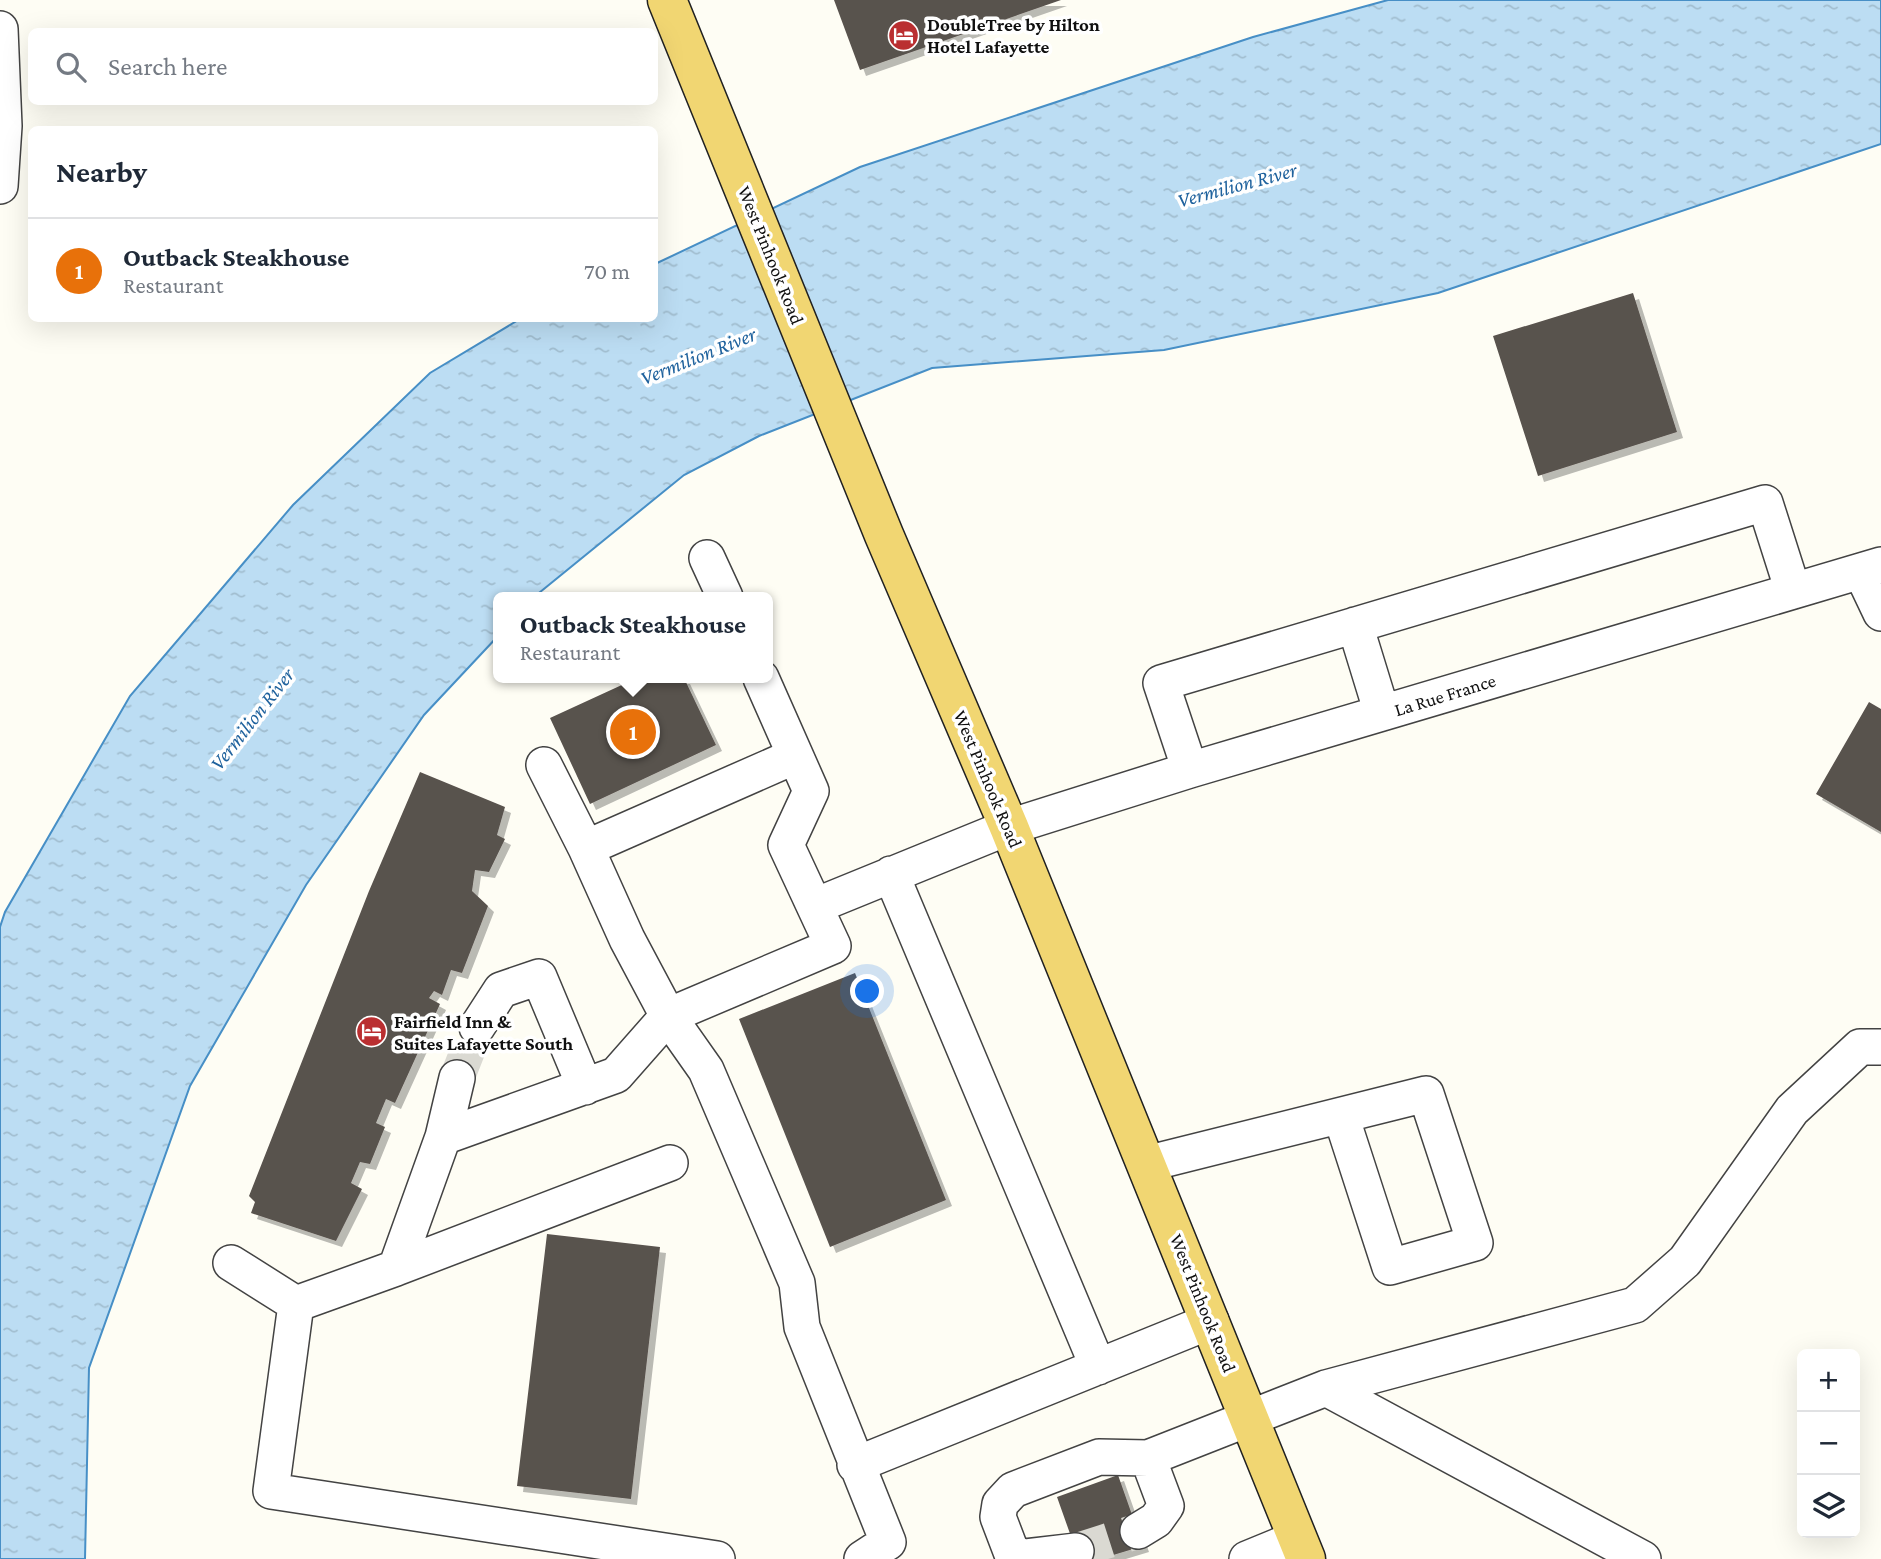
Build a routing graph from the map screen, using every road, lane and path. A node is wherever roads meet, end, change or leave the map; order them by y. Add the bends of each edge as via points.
1 (667, 0) edge
2 (0, 29) edge
3 (0, 186) edge
4 (707, 558) dead end
5 (1871, 568) edge
6 (1793, 591) junction
7 (723, 592) edge
8 (1881, 613) edge
9 (1355, 625) junction
10 (763, 683) edge
11 (1382, 713) junction
12 (795, 756) junction
13 (544, 765) dead end
14 (1190, 770) junction
15 (1009, 827) junction
16 (586, 848) junction
17 (891, 874) junction
18 (815, 906) junction
19 (668, 1016) junction
20 (477, 1027) tunnel mouth
21 (1881, 1047) edge
22 (457, 1078) tunnel mouth
23 (585, 1087) junction
24 (1341, 1116) junction
25 (443, 1137) junction
26 (670, 1163) dead end
27 (1146, 1164) junction
28 (231, 1263) dead end
29 (396, 1268) junction
30 (296, 1304) junction
31 (1211, 1321) junction
32 (1098, 1367) junction
33 (1326, 1388) junction
34 (1250, 1416) junction
35 (1148, 1458) junction
36 (855, 1465) junction
37 (1138, 1531) tunnel mouth
38 (1302, 1548) edge
39 (1076, 1551) tunnel mouth
40 (884, 1553) edge
41 (717, 1559) edge
42 (1015, 1559) edge
43 (1247, 1559) edge
44 (1643, 1559) edge

1 - 15 main road, West Pinhook Road via 884,535
2 - 3 street via 4,125
4 - 7 street
5 - 6 street, La Rue France
5 - 8 street
6 - 9 street via 1765,503
6 - 11 street, La Rue France
9 - 11 street
9 - 14 street via 1161,683
10 - 12 street
11 - 14 street, La Rue France
12 - 16 street
12 - 18 street via 811,791 786,845
13 - 16 street
14 - 15 street, La Rue France
15 - 17 street, La Rue France
15 - 27 main road, West Pinhook Road
16 - 19 street via 626,939
17 - 18 street, La Rue France
17 - 32 street
18 - 19 street via 833,946
19 - 23 street via 616,1075
19 - 36 street via 706,1070 797,1283 802,1327
20 - 23 street via 501,990 539,977
21 - 33 street via 1860,1047 1793,1111 1685,1261 1635,1306
22 - 25 street
23 - 25 street
24 - 24 street via 1426,1094 1475,1243 1391,1267
24 - 27 street
25 - 29 street
26 - 29 street
27 - 31 main road, West Pinhook Road
28 - 30 street
29 - 30 street
30 - 41 street via 271,1491
31 - 32 street
31 - 34 main road, West Pinhook Road
32 - 36 street
33 - 34 street
33 - 44 street
34 - 35 street
34 - 38 main road, West Pinhook Road
35 - 37 street via 1166,1506 1156,1520
35 - 42 street via 1098,1457 1013,1490 1000,1504 998,1517
36 - 40 street
38 - 43 street
39 - 42 street

